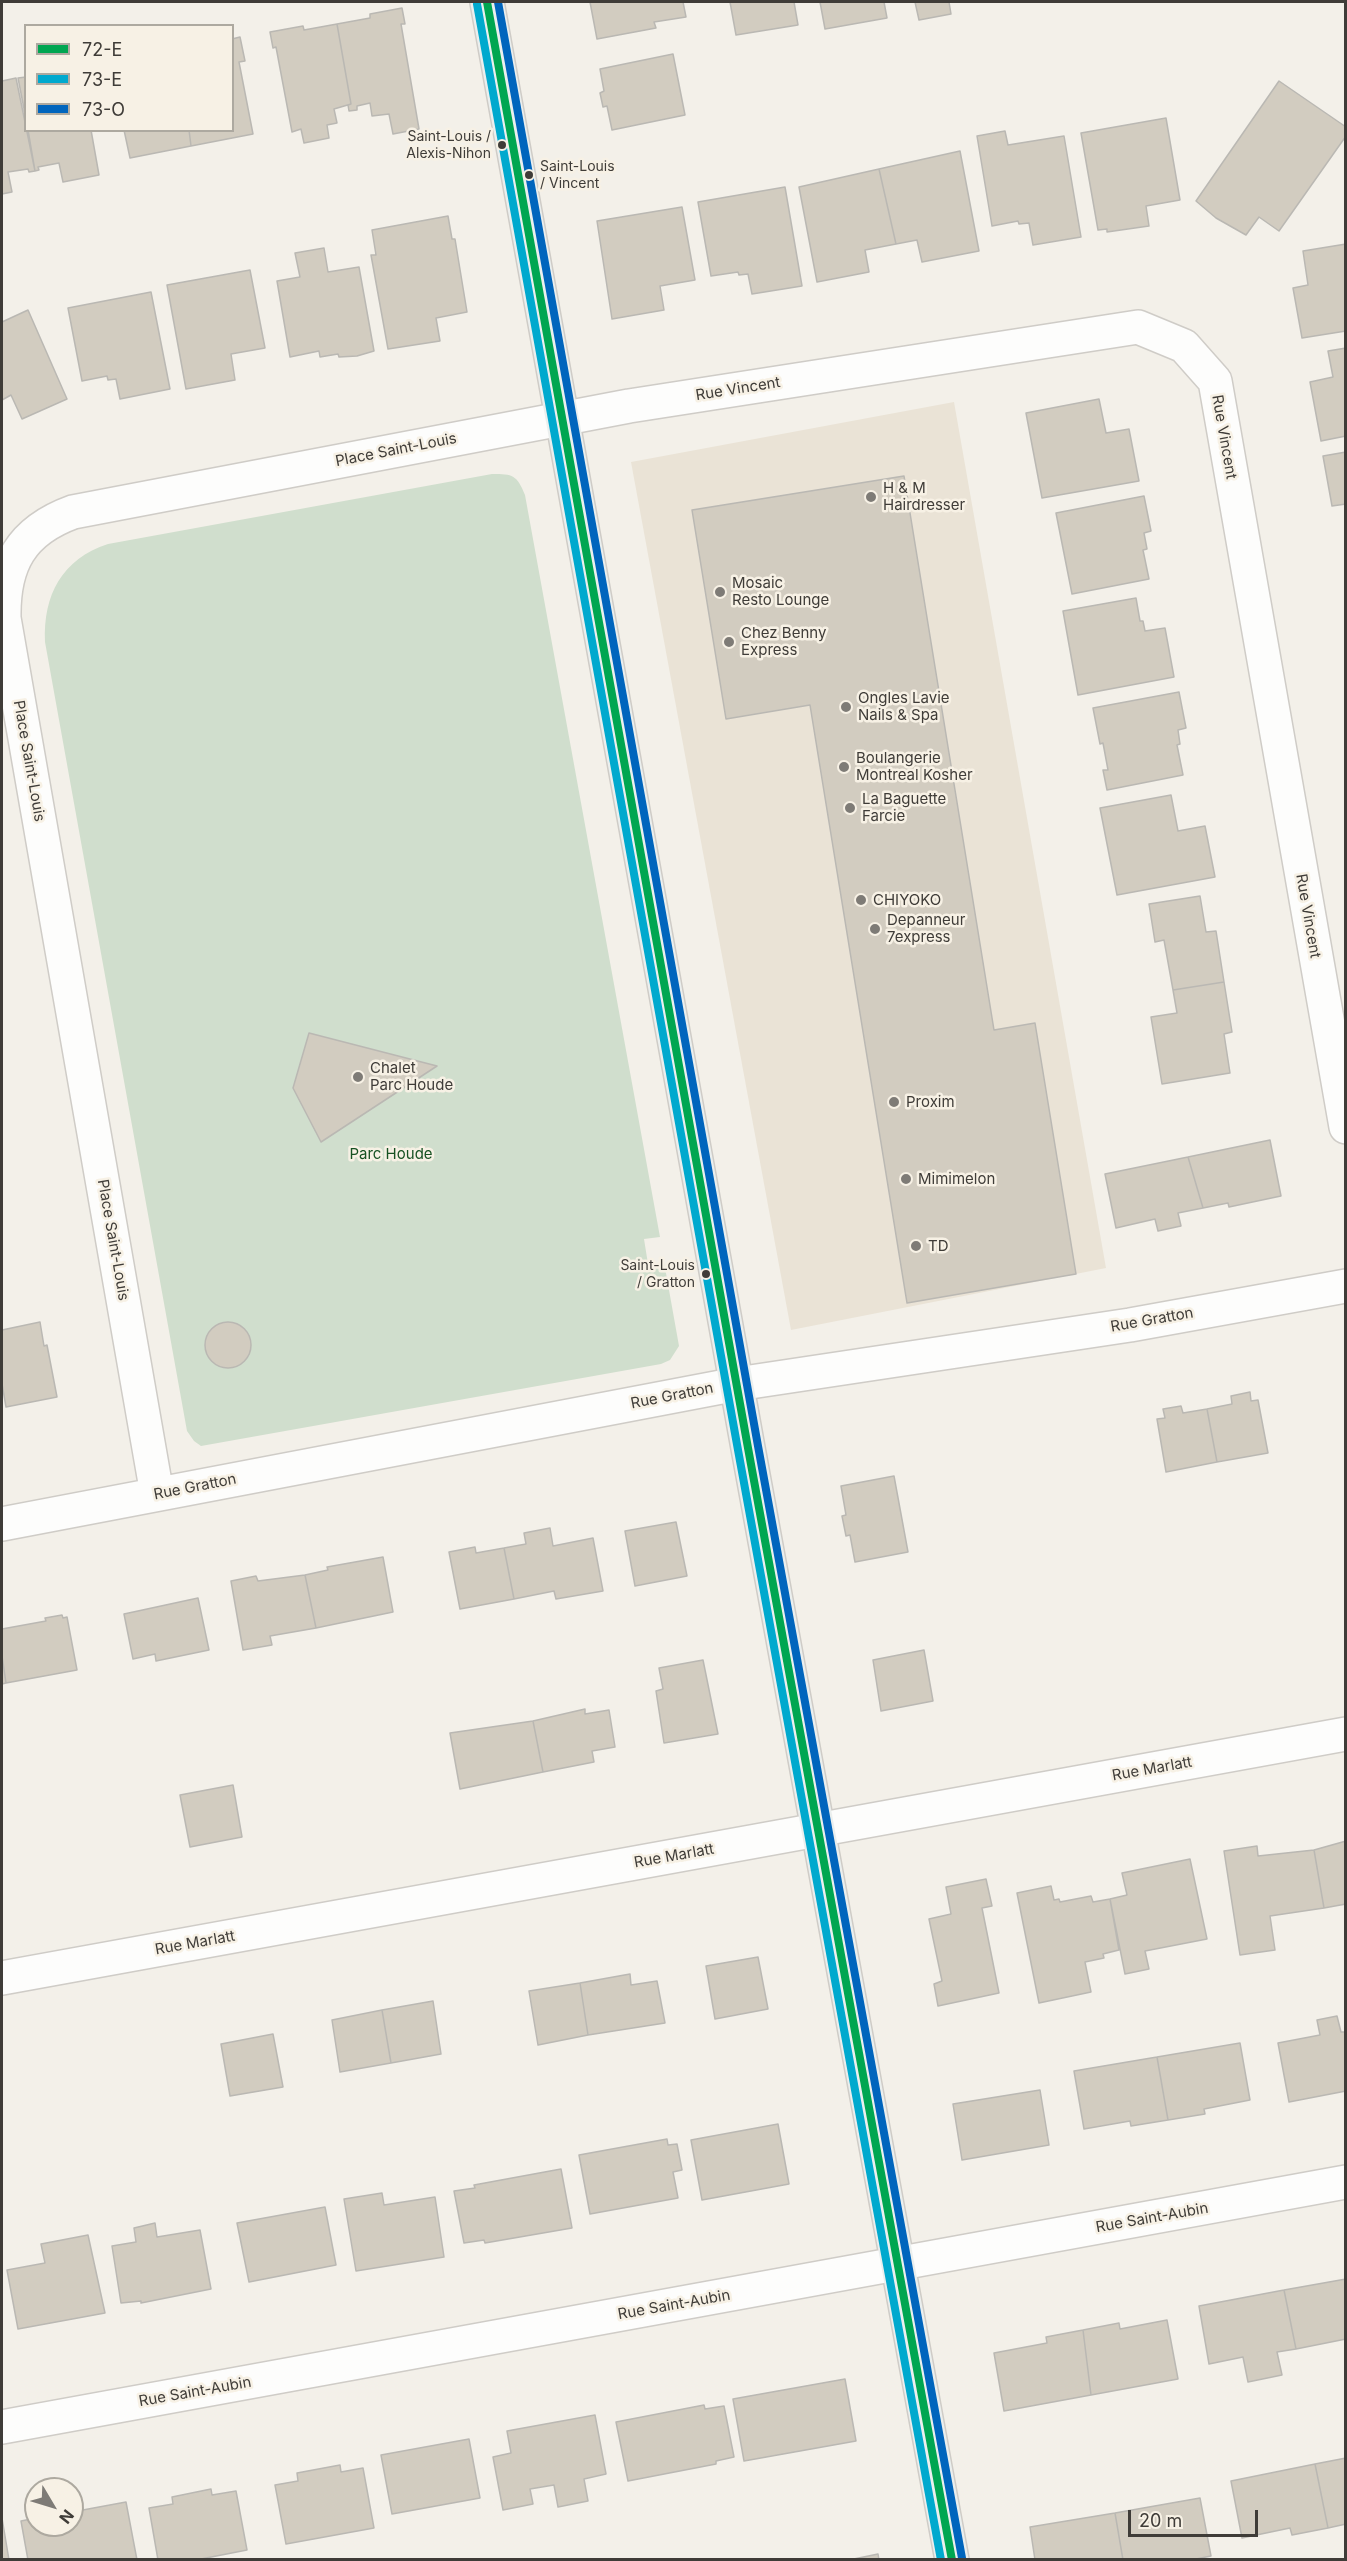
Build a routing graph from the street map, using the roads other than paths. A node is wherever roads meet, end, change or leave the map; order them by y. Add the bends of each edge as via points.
1 (487, 2) edge
2 (562, 419) junction
3 (1346, 1127) edge
4 (1346, 1286) edge
5 (737, 1384) junction
6 (157, 1494) junction
7 (2, 1524) edge
8 (1346, 1734) edge
9 (818, 1830) junction
10 (2, 1978) edge
11 (1346, 2182) edge
12 (897, 2264) junction
13 (2, 2427) edge
14 (952, 2559) edge

1 - 2 street
2 - 3 street, Rue Vincent via 1138,327 1184,346 1215,381
2 - 5 street
2 - 6 street, Place Saint-Louis via 74,512 49,523 27,542 6,576 4,618
4 - 5 street, Rue Gratton via 1130,1325
5 - 6 street, Rue Gratton
5 - 9 street
6 - 7 street, Rue Gratton
8 - 9 street, Rue Marlatt
9 - 10 street, Rue Marlatt
9 - 12 street
11 - 12 street, Rue Saint-Aubin
12 - 13 street, Rue Saint-Aubin
12 - 14 street

